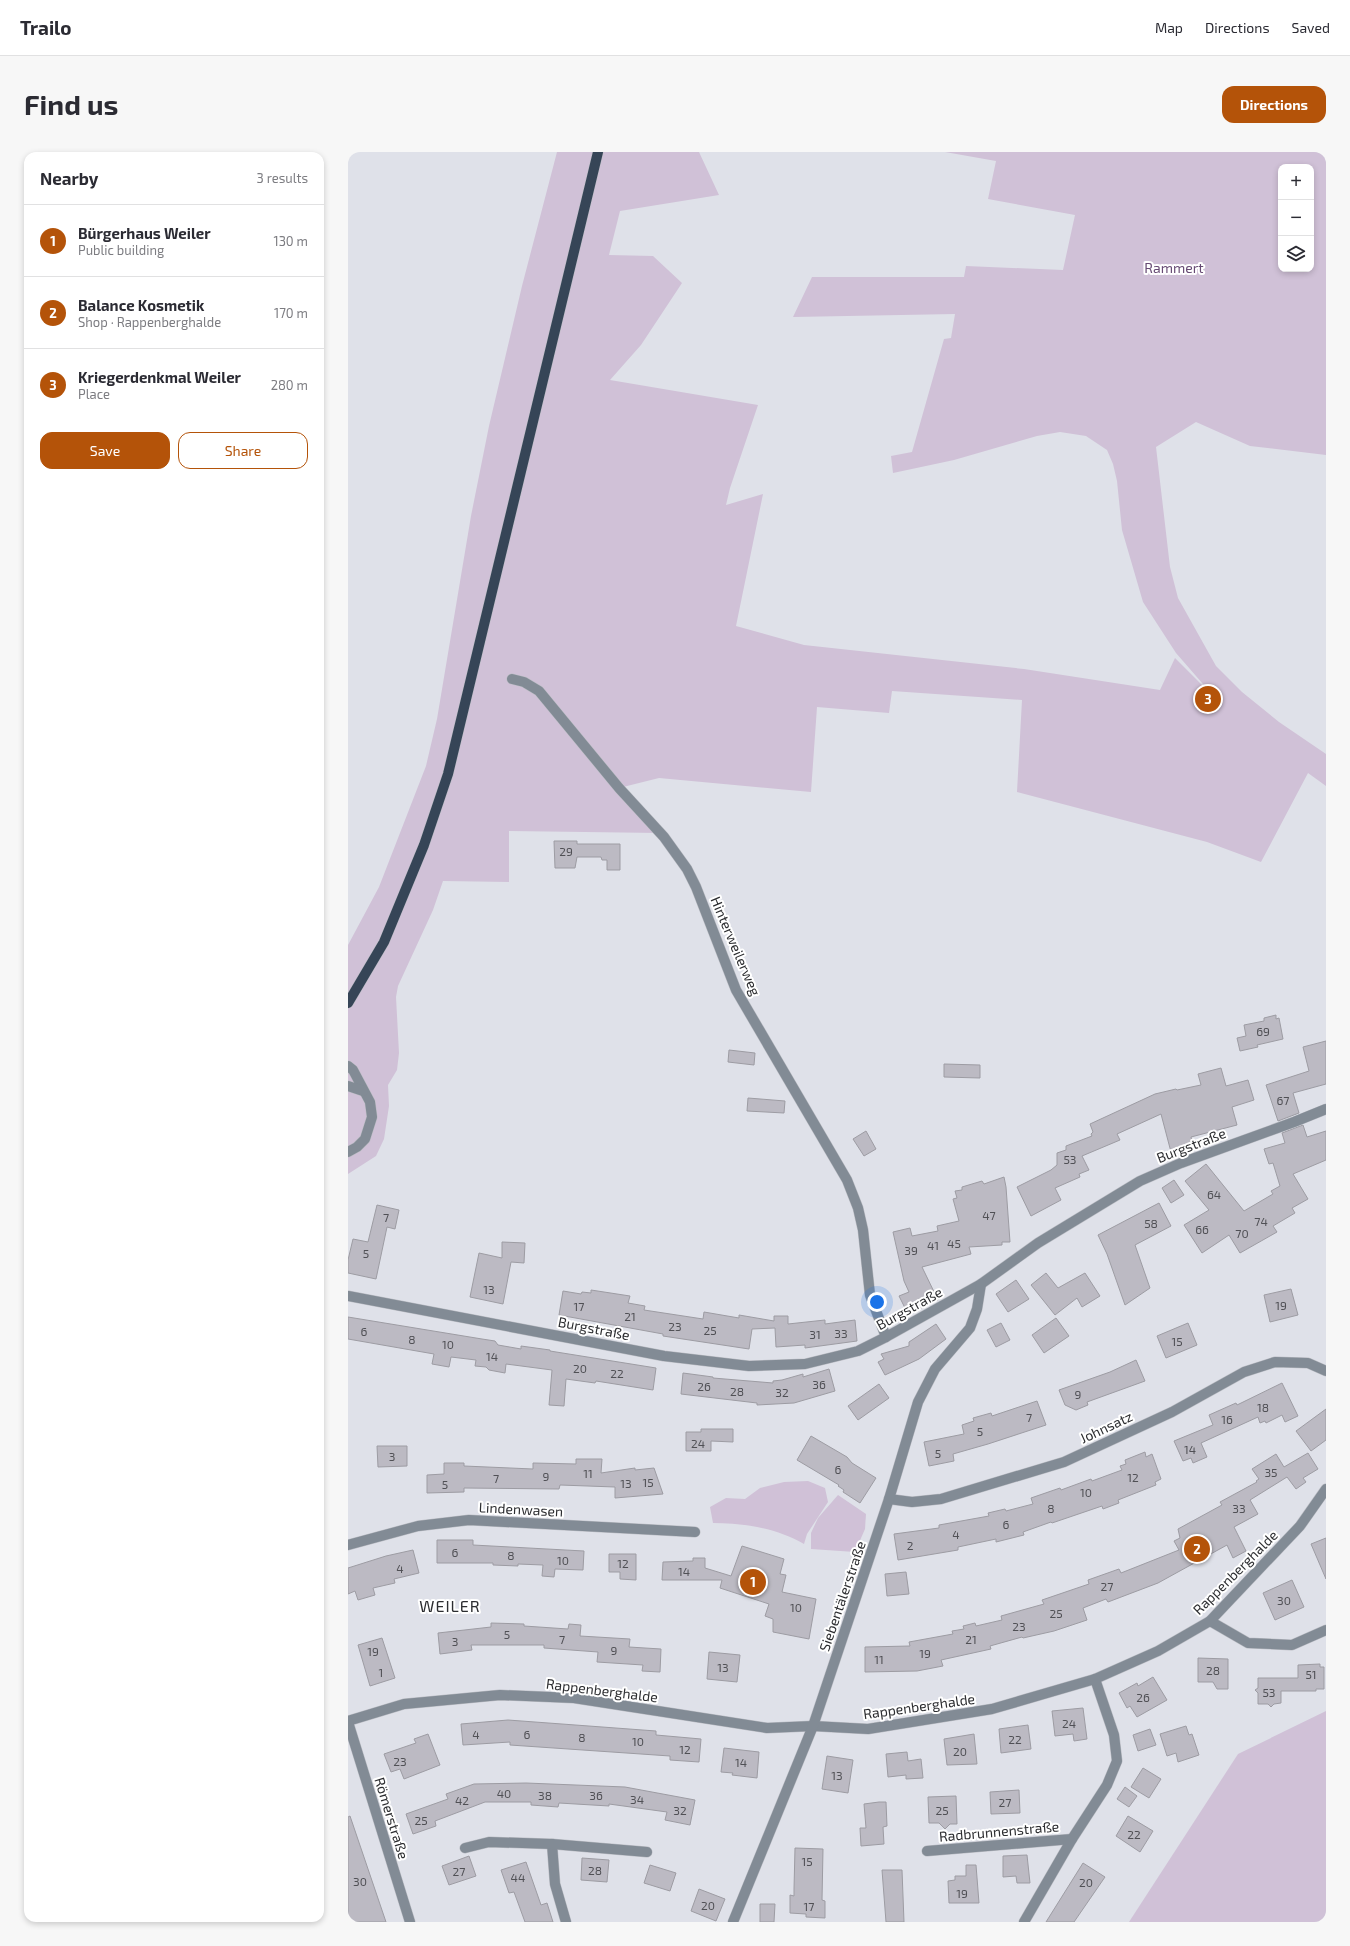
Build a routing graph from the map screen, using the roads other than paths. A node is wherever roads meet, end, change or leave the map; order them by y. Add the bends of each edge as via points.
1 (598, 152) edge
2 (512, 679) dead end
3 (348, 1003) edge
4 (348, 1066) edge
5 (348, 1086) edge
6 (363, 1091) junction
7 (1324, 1112) edge
8 (348, 1152) edge
9 (981, 1284) junction
10 (348, 1296) edge
11 (886, 1337) junction
12 (1326, 1371) edge
13 (1326, 1489) edge
14 (890, 1499) junction
15 (695, 1532) dead end
16 (348, 1545) edge
17 (1210, 1621) junction
18 (1326, 1630) edge
19 (1094, 1679) junction
20 (348, 1722) edge
21 (813, 1726) junction
22 (1072, 1840) junction
23 (552, 1844) junction
24 (465, 1848) dead end
25 (928, 1851) dead end
26 (647, 1852) dead end
27 (410, 1922) edge
28 (566, 1922) edge
29 (733, 1922) edge
30 (1024, 1922) edge

1 - 3 main road via 448,774 424,845 384,942
2 - 11 street, Hinterweilerweg via 524,682 539,691 619,788 664,837 687,869 736,990 847,1180 863,1230 870,1296
4 - 6 street via 353,1070
5 - 6 street
6 - 8 street via 370,1102 372,1117 365,1139
7 - 9 street, Burgstraße via 1181,1163 1140,1181 1038,1243
9 - 11 street, Burgstraße
9 - 14 street, Siebentälerstraße via 978,1309 970,1328 935,1369 918,1402
10 - 11 street, Burgstraße via 664,1356 749,1366 805,1364 858,1351
12 - 14 street, Johnsatz via 1308,1363 1275,1362 1244,1372 1172,1412 1064,1462 941,1499 912,1502
13 - 17 street, Rappenberghalde via 1300,1526
14 - 21 street, Siebentälerstraße
15 - 16 street, Lindenwasen via 469,1520 418,1526
17 - 18 street via 1248,1642 1292,1645
17 - 19 street, Rappenberghalde via 1158,1651
19 - 21 street, Rappenberghalde via 992,1709 868,1729
19 - 22 street, Radbrunnenstraße via 1114,1735 1117,1761 1107,1785
20 - 21 street, Rappenberghalde via 404,1704 500,1695 574,1698 767,1728
20 - 27 street, Römerstraße
21 - 29 street, Siebentälerstraße
22 - 25 street, Radbrunnenstraße
22 - 30 street, Radbrunnenstraße
23 - 24 street via 489,1842
23 - 26 street
23 - 28 street via 555,1884

